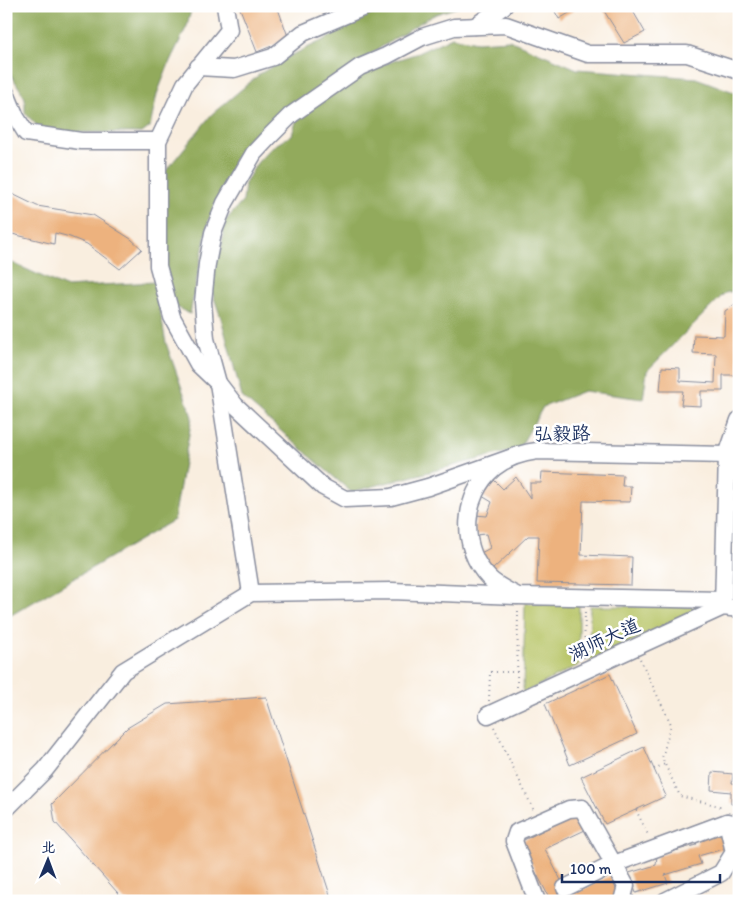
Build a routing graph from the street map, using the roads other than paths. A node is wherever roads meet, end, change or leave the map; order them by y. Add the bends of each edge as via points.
1 (225, 6) edge
2 (367, 6) edge
3 (504, 6) edge
4 (474, 27) junction
5 (198, 67) junction
6 (739, 71) edge
7 (6, 94) edge
8 (158, 140) junction
9 (218, 383) junction
10 (739, 420) edge
11 (727, 455) junction
12 (510, 458) junction
13 (739, 527) edge
14 (725, 537) junction
15 (252, 594) junction
16 (518, 596) junction
17 (728, 605) edge
18 (488, 715) road end
19 (6, 809) edge
20 (733, 823) edge
21 (614, 864) junction
22 (565, 888) dead end
23 (622, 900) edge
24 (537, 901) edge
25 (665, 901) edge

1 - 5 street via 229,30
2 - 5 street via 303,33 273,57 234,69
3 - 4 street
4 - 6 street via 506,25 588,54 687,54
4 - 9 street via 454,26 422,37 360,67 291,115 254,153 224,203 213,233 207,264 203,302 206,339
5 - 8 street via 185,84
7 - 8 street via 26,133 81,142
8 - 9 street via 158,266 172,317 198,364
9 - 12 street via 235,405 323,487 345,499 392,497
9 - 15 street
10 - 11 street
11 - 12 street, 弘毅路 via 537,451
11 - 14 street
12 - 16 street, 弘毅路 via 495,467 476,491 469,508 468,532 474,555 489,578
13 - 14 street
14 - 17 street
15 - 16 street via 392,591
15 - 19 street via 122,671 44,770
16 - 17 street, 弘毅路
17 - 18 street, 湖师大道
20 - 21 street
20 - 25 street via 734,852 721,872
21 - 22 street
21 - 23 street via 626,886
21 - 24 street via 582,808 569,809 517,832 514,841

